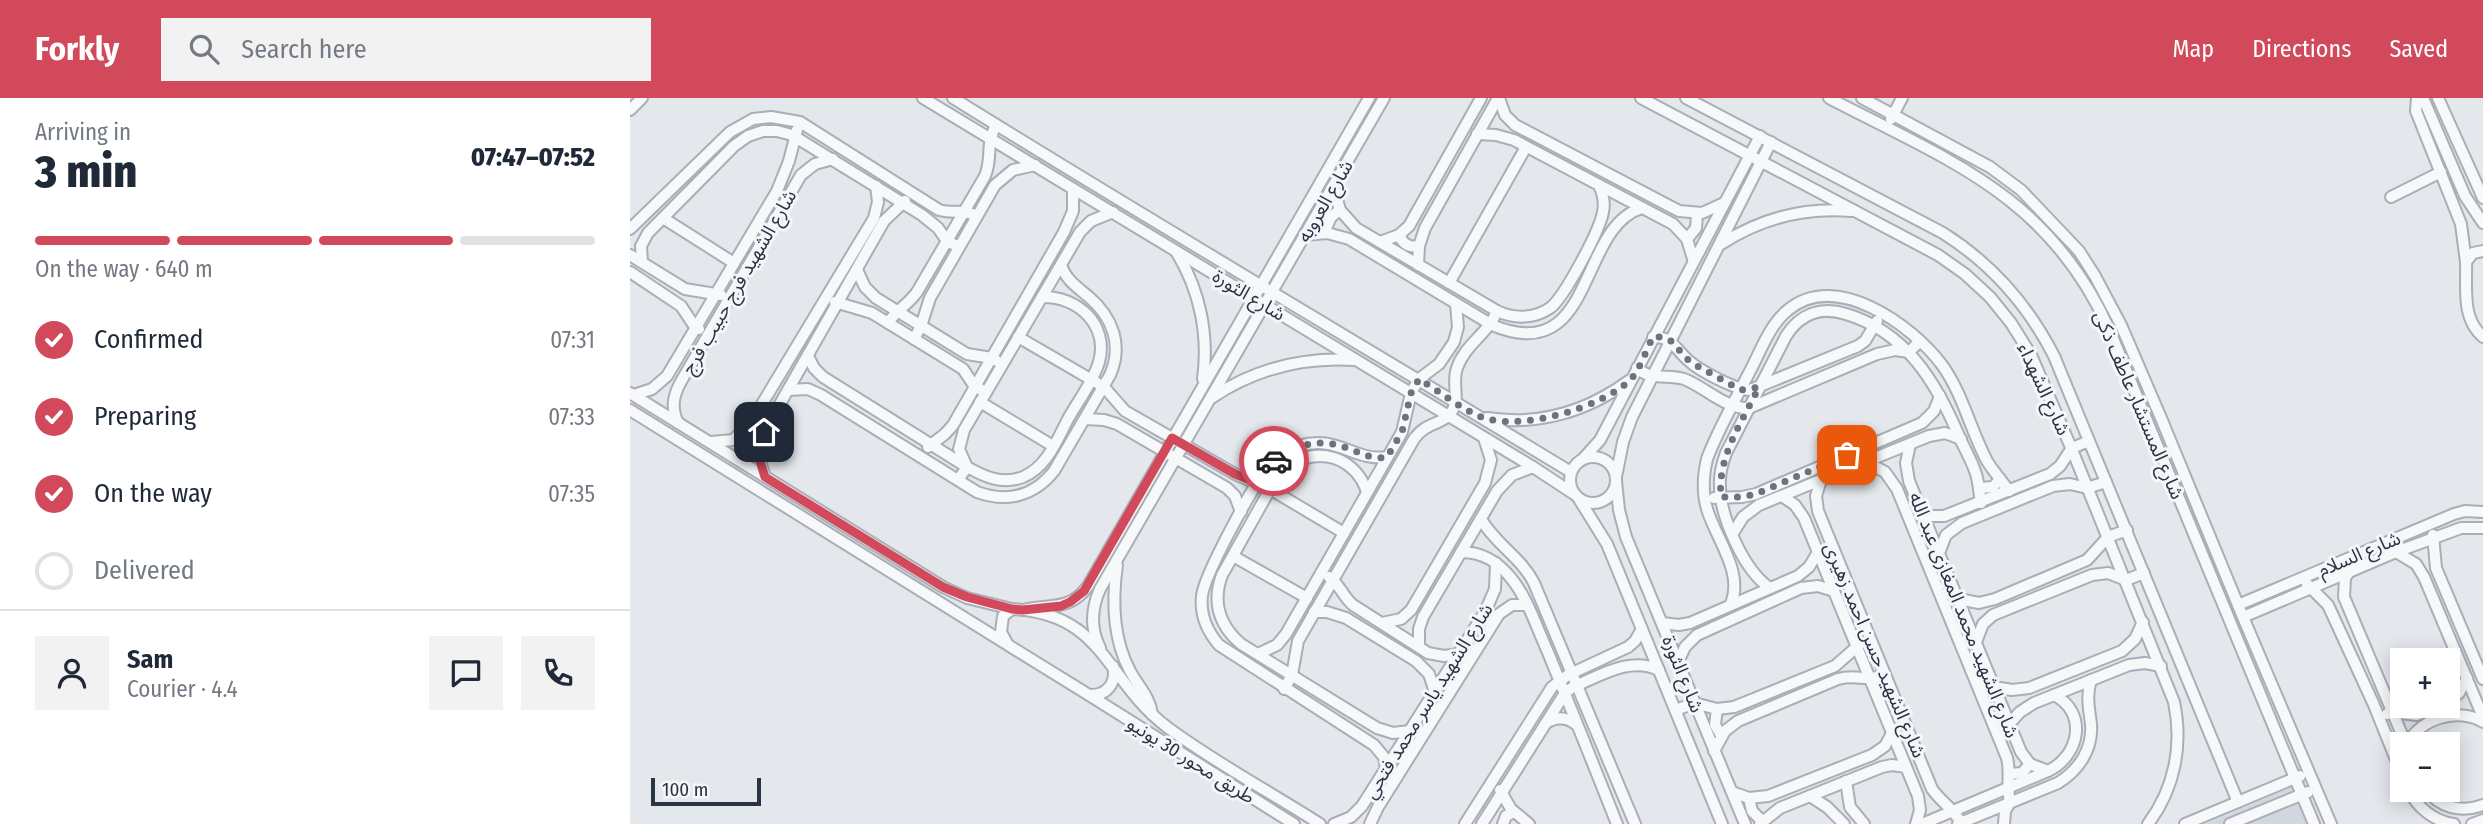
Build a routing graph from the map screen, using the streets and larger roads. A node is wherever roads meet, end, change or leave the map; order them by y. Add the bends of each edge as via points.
1 (642, 98) edge
2 (923, 98) edge
3 (953, 98) edge
4 (1369, 98) edge
5 (1384, 98) edge
6 (1481, 98) edge
7 (1498, 98) edge
8 (1641, 98) edge
9 (1686, 98) edge
10 (1829, 98) edge
11 (1860, 98) edge
12 (1902, 98) edge
13 (2417, 98) edge
14 (2423, 98) edge
15 (2438, 98) edge
16 (1882, 103) edge
17 (630, 110) edge
18 (1852, 110) junction
19 (1893, 114) junction
20 (1505, 115) junction
21 (1358, 116) junction
22 (1872, 120) junction
23 (800, 122) junction
24 (1370, 123) junction
25 (996, 125) junction
26 (1886, 128) junction
27 (1926, 132) junction
28 (1477, 134) junction
29 (1496, 135) junction
30 (795, 136) junction
31 (1760, 136) junction
32 (988, 139) junction
33 (1771, 142) junction
34 (1919, 145) junction
35 (1526, 147) junction
36 (1042, 153) junction
37 (1749, 155) junction
38 (832, 159) junction
39 (1762, 161) junction
40 (1034, 166) junction
41 (2483, 166) edge
42 (2441, 172) junction
43 (2471, 172) junction
44 (1599, 185) junction
45 (876, 186) junction
46 (1333, 186) junction
47 (1073, 188) junction
48 (911, 192) junction
49 (2390, 197) dead end
50 (2483, 198) edge
51 (1724, 203) junction
52 (904, 204) junction
53 (1642, 208) junction
54 (965, 210) junction
55 (1340, 210) junction
56 (1604, 210) junction
57 (1856, 211) junction
58 (1112, 212) junction
59 (1697, 214) junction
60 (977, 216) junction
61 (663, 218) junction
62 (1622, 218) junction
63 (2483, 223) edge
64 (630, 229) edge
65 (1324, 233) junction
66 (1305, 235) junction
67 (1399, 235) junction
68 (1687, 239) junction
69 (947, 241) junction
70 (1380, 242) junction
71 (1720, 244) junction
72 (745, 245) junction
73 (1419, 246) junction
74 (959, 247) junction
75 (2482, 249) edge
76 (1176, 251) junction
77 (756, 252) junction
78 (630, 254) edge
79 (1693, 259) junction
80 (2466, 262) junction
81 (644, 263) junction
82 (734, 263) junction
83 (1061, 265) junction
84 (1418, 265) junction
85 (858, 270) junction
86 (634, 274) edge
87 (1449, 283) junction
88 (1260, 284) junction
89 (1273, 291) junction
90 (716, 293) junction
91 (827, 297) junction
92 (1042, 297) junction
93 (1253, 297) junction
94 (726, 304) junction
95 (838, 304) junction
96 (1265, 304) junction
97 (1456, 304) junction
98 (896, 310) junction
99 (1019, 310) junction
100 (1497, 311) junction
101 (1882, 313) junction
102 (1030, 317) junction
103 (888, 323) junction
104 (1492, 325) junction
105 (921, 326) junction
106 (696, 327) junction
107 (1874, 327) junction
108 (709, 332) junction
109 (1018, 337) junction
110 (1653, 337) junction
111 (1868, 337) junction
112 (2483, 337) edge
113 (914, 339) junction
114 (1671, 341) junction
115 (1920, 341) junction
116 (1883, 352) junction
117 (1909, 352) junction
118 (1777, 353) junction
119 (808, 356) junction
120 (992, 358) junction
121 (1357, 360) junction
122 (1003, 364) junction
123 (671, 370) junction
124 (1634, 373) junction
125 (1788, 375) junction
126 (1652, 377) junction
127 (683, 378) junction
128 (1419, 379) junction
129 (1090, 380) junction
130 (1202, 386) junction
131 (975, 387) junction
132 (1104, 387) junction
133 (1759, 387) junction
134 (788, 390) junction
135 (1741, 390) junction
136 (1411, 393) junction
137 (632, 394) edge
138 (1940, 396) junction
139 (983, 398) junction
140 (1211, 399) junction
141 (1457, 402) junction
142 (1733, 405) junction
143 (1749, 408) junction
144 (630, 410) edge
145 (1406, 414) junction
146 (1930, 415) junction
147 (1449, 416) junction
148 (1480, 417) junction
149 (1085, 419) junction
150 (678, 423) junction
151 (1428, 425) junction
152 (746, 431) junction
153 (1940, 433) junction
154 (1172, 438) junction
155 (1484, 438) junction
156 (1961, 439) junction
157 (2089, 440) junction
158 (710, 442) junction
159 (760, 442) junction
160 (930, 444) junction
161 (1910, 444) junction
162 (1184, 445) junction
163 (2072, 448) junction
164 (1051, 451) junction
165 (1164, 451) junction
166 (921, 457) junction
167 (1387, 457) junction
168 (1176, 458) junction
169 (1583, 459) junction
170 (1059, 462) junction
171 (1866, 462) junction
172 (1906, 466) junction
173 (967, 467) junction
174 (1533, 467) junction
175 (1491, 468) junction
176 (1571, 472) junction
177 (1512, 475) junction
178 (1888, 475) junction
179 (765, 477) junction
180 (1616, 479) junction
181 (2000, 479) junction
182 (958, 480) junction
183 (1821, 480) junction
184 (2106, 482) junction
185 (1258, 483) junction
186 (1979, 488) junction
187 (2087, 488) junction
188 (1270, 489) junction
189 (2009, 491) junction
190 (1367, 492) junction
191 (1782, 496) junction
192 (1577, 497) junction
193 (1721, 497) junction
194 (1734, 498) junction
195 (1705, 500) junction
196 (1980, 503) junction
197 (1816, 506) junction
198 (2198, 507) junction
199 (2185, 511) junction
200 (2483, 512) edge
201 (1241, 513) junction
202 (1802, 513) junction
203 (1924, 516) junction
204 (1944, 516) junction
205 (1743, 517) junction
206 (1481, 519) junction
207 (2429, 524) junction
208 (2483, 528) edge
209 (1951, 530) junction
210 (2127, 530) junction
211 (1230, 533) junction
212 (1344, 533) junction
213 (1733, 533) junction
214 (2108, 537) junction
215 (2435, 538) junction
216 (1242, 539) junction
217 (1484, 544) junction
218 (1461, 552) junction
219 (1741, 552) junction
220 (1818, 552) junction
221 (2396, 552) junction
222 (1939, 553) junction
223 (1233, 556) junction
224 (1727, 558) junction
225 (1117, 561) junction
226 (2435, 562) junction
227 (1496, 563) junction
228 (2419, 568) junction
229 (1808, 569) junction
230 (2350, 570) junction
231 (1321, 572) junction
232 (2144, 573) junction
233 (1333, 579) junction
234 (2126, 580) junction
235 (2306, 582) junction
236 (1818, 586) junction
237 (1770, 588) junction
238 (1834, 591) junction
239 (1345, 597) junction
240 (1307, 598) junction
241 (1958, 599) junction
242 (1491, 601) junction
243 (1731, 604) junction
244 (1527, 605) junction
245 (2238, 605) junction
246 (1507, 607) junction
247 (1017, 610) junction
248 (1314, 612) junction
249 (1338, 614) junction
250 (2351, 614) junction
251 (2243, 617) junction
252 (1401, 619) junction
253 (2336, 621) junction
254 (2143, 622) junction
255 (1382, 623) junction
256 (1662, 623) junction
257 (1683, 625) junction
258 (1419, 629) junction
259 (1642, 629) junction
260 (1871, 640) junction
261 (1688, 642) junction
262 (1976, 642) junction
263 (1008, 645) junction
264 (1277, 645) junction
265 (1856, 645) junction
266 (1419, 647) junction
267 (1100, 648) junction
268 (1254, 651) junction
269 (1459, 654) junction
270 (1439, 656) junction
271 (1294, 658) junction
272 (1843, 660) junction
273 (1241, 661) junction
274 (1678, 662) junction
275 (1113, 666) junction
276 (2161, 666) junction
277 (1659, 670) junction
278 (1572, 673) junction
279 (1429, 674) junction
280 (2186, 674) junction
281 (1292, 675) junction
282 (1885, 676) junction
283 (1855, 677) junction
284 (2467, 678) junction
285 (2483, 679) edge
286 (1559, 680) junction
287 (2091, 680) junction
288 (1871, 681) junction
289 (2168, 682) junction
290 (1577, 686) junction
291 (1994, 687) junction
292 (1284, 689) junction
293 (2460, 691) edge
294 (1434, 692) junction
295 (1565, 693) junction
296 (1089, 695) junction
297 (2054, 695) junction
298 (1695, 703) junction
299 (1717, 709) junction
300 (1676, 710) junction
301 (2390, 710) edge
302 (2390, 712) edge
303 (1152, 714) junction
304 (2483, 716) edge
305 (2089, 717) junction
306 (2379, 717) junction
307 (2075, 719) junction
308 (2483, 722) edge
309 (1546, 723) junction
310 (2009, 724) junction
311 (1577, 725) junction
312 (1410, 730) junction
313 (1388, 732) junction
314 (2415, 732) edge
315 (1892, 733) junction
316 (1721, 735) junction
317 (2390, 744) edge
318 (1885, 746) junction
319 (1714, 751) junction
320 (1381, 753) junction
321 (2030, 764) junction
322 (1892, 765) junction
323 (1906, 767) junction
324 (1387, 768) junction
325 (2048, 771) junction
326 (2309, 772) junction
327 (2009, 774) junction
328 (2295, 778) junction
329 (1846, 781) junction
330 (1491, 783) junction
331 (2316, 788) junction
332 (2006, 790) junction
333 (1503, 792) junction
334 (1732, 792) junction
335 (1935, 793) junction
336 (2301, 794) junction
337 (1810, 796) junction
338 (1749, 798) junction
339 (1919, 800) junction
340 (2238, 802) junction
341 (2418, 802) edge
342 (2440, 802) edge
343 (2010, 803) junction
344 (2483, 805) edge
345 (2447, 806) junction
346 (1954, 810) junction
347 (1514, 812) junction
348 (1853, 812) junction
349 (2440, 820) junction
350 (2483, 820) edge
351 (1351, 821) edge
352 (1761, 823) edge
353 (1843, 823) edge
354 (1966, 823) edge
355 (1294, 824) edge
356 (1320, 824) edge
357 (1335, 824) edge
358 (1370, 824) edge
359 (1465, 824) edge
360 (1482, 824) edge
361 (1489, 824) edge
362 (1503, 824) edge
363 (1529, 824) edge
364 (1617, 824) edge
365 (1635, 824) edge
366 (1722, 824) edge
367 (1745, 824) edge
368 (1864, 824) edge
369 (1916, 824) edge
370 (1922, 824) edge
371 (2004, 824) edge
372 (2148, 824) edge
373 (2185, 824) edge
374 (2230, 824) edge
375 (2314, 824) edge
376 (2331, 824) edge
377 (2454, 824) edge
378 (2472, 824) edge

1 - 17 street
2 - 32 street, شارع الثورة
3 - 25 street, شارع الثورة
4 - 21 street, شارع العروبه
5 - 24 street, شارع العروبه
6 - 67 street
7 - 20 street
7 - 28 street
8 - 37 street, شارع الشهداء
9 - 31 street, شارع الشهداء
10 - 18 street, شارع المستشار عاطف ذكى
11 - 16 street, شارع المستشار عاطف ذكى
11 - 18 street
12 - 19 street
13 - 42 street via 2416,111
14 - 63 street via 2465,196
15 - 43 street
16 - 19 street, شارع المستشار عاطف ذكى
16 - 22 street
18 - 22 street, شارع المستشار عاطف ذكى
19 - 26 street
19 - 27 street, شارع المستشار عاطف ذكى
20 - 29 street
20 - 59 street via 1520,128 1679,211
21 - 24 street
21 - 88 street, شارع العروبه
22 - 26 street, شارع المستشار عاطف ذكى
23 - 30 street, شارع الشهيد فرج حبيب فرج
23 - 48 street
23 - 64 street via 771,117 737,127
24 - 46 street, شارع العروبه
25 - 32 street
25 - 36 street, شارع الثورة
26 - 34 street, شارع المستشار عاطف ذكى
27 - 34 street
27 - 198 street, شارع المستشار عاطف ذكى via 2021,190 2079,251 2121,325
28 - 29 street
28 - 73 street
29 - 35 street
30 - 38 street
30 - 61 street via 770,130 748,136
30 - 72 street, شارع الشهيد فرج حبيب فرج via 780,183
31 - 33 street, شارع الشهداء
31 - 37 street
32 - 40 street, شارع الثورة
32 - 54 street via 988,170
33 - 39 street
33 - 157 street, شارع الشهداء via 1943,233 1993,271 2048,343
34 - 199 street, شارع المستشار عاطف ذكى via 2006,196 2044,230 2077,270 2109,330
35 - 44 street
35 - 87 street
36 - 40 street
36 - 88 street, شارع الثورة
37 - 39 street, شارع الشهداء
37 - 51 street
38 - 45 street
38 - 77 street, شارع الشهيد فرج حبيب فرج via 801,175
39 - 57 street, شارع الشهداء
39 - 71 street
40 - 47 street, شارع الثورة
40 - 60 street via 1013,170 1000,179
41 - 43 street
42 - 49 street
42 - 80 street via 2461,224
43 - 50 street
44 - 53 street
44 - 56 street
45 - 52 street
45 - 91 street via 874,218
46 - 55 street
46 - 66 street, شارع العروبه
47 - 58 street, شارع الثورة
47 - 99 street via 1068,225
48 - 52 street
48 - 54 street via 939,210
51 - 59 street
51 - 79 street
52 - 69 street via 934,224
52 - 85 street via 884,221
53 - 62 street
53 - 68 street via 1673,224
54 - 60 street
54 - 69 street
55 - 65 street via 1327,222
55 - 70 street via 1356,228
56 - 62 street via 1618,209
56 - 100 street via 1556,302 1528,317
57 - 71 street via 1785,216
57 - 163 street, شارع الشهداء via 1938,255 1990,297 2026,346
58 - 76 street, شارع الثورة
58 - 83 street via 1086,226
59 - 68 street via 1696,228
60 - 74 street
61 - 81 street via 643,241
61 - 82 street
62 - 104 street via 1565,316 1526,333
65 - 66 street
65 - 97 street via 1349,239
66 - 89 street, شارع العروبه
67 - 70 street
67 - 73 street via 1409,246
68 - 79 street
69 - 74 street
69 - 98 street via 914,296
70 - 84 street
71 - 114 street
72 - 77 street
72 - 82 street, شارع الشهيد فرج حبيب فرج
73 - 84 street
74 - 105 street via 927,303
75 - 80 street
76 - 93 street, شارع الثورة
76 - 130 street via 1202,317
77 - 94 street, شارع الشهيد فرج حبيب فرج
78 - 81 street
79 - 110 street
80 - 112 street via 2467,312 2475,331
81 - 86 street
81 - 90 street via 685,289
82 - 90 street, شارع الشهيد فرج حبيب فرج
83 - 92 street
83 - 132 street via 1112,327 1116,359
84 - 87 street
85 - 95 street
85 - 98 street via 869,292
86 - 106 street via 681,306
87 - 100 street
88 - 89 street, شارع الثورة
88 - 93 street, شارع العروبه
89 - 96 street, شارع العروبه
89 - 128 street, شارع الثورة
90 - 94 street
90 - 106 street, شارع الشهيد فرج حبيب فرج
91 - 95 street
91 - 152 street
92 - 102 street
92 - 129 street via 1077,305 1095,325 1101,351
93 - 96 street, شارع الثورة
93 - 130 street, شارع العروبه
94 - 108 street, شارع الشهيد فرج حبيب فرج
95 - 103 street via 865,310
95 - 119 street
96 - 121 street, شارع الثورة
96 - 140 street, شارع العروبه
97 - 104 street
97 - 128 street via 1454,342 1439,364
98 - 103 street
98 - 105 street
99 - 102 street
99 - 120 street
100 - 104 street
101 - 107 street
101 - 115 street
101 - 135 street via 1832,296 1798,303 1780,317
102 - 109 street
103 - 113 street
104 - 141 street via 1472,342 1458,365 1454,380
105 - 113 street
105 - 120 street via 967,354
106 - 108 street
106 - 123 street, شارع الشهيد فرج حبيب فرج
107 - 111 street
107 - 117 street
107 - 118 street via 1833,310 1814,312 1791,328
108 - 127 street, شارع الشهيد فرج حبيب فرج
109 - 122 street
109 - 129 street
110 - 114 street
110 - 124 street
111 - 116 street
111 - 125 street via 1858,346
113 - 131 street via 964,369
114 - 126 street
114 - 135 street via 1690,362
115 - 117 street
115 - 181 street via 1957,388 1986,459
116 - 117 street
116 - 143 street
117 - 138 street
118 - 125 street
118 - 133 street
119 - 134 street
119 - 160 street via 823,377
120 - 122 street
120 - 131 street
121 - 136 street, شارع الثورة
121 - 140 street via 1282,366 1245,379
122 - 139 street
123 - 127 street
123 - 137 street, شارع الشهيد فرج حبيب فرج via 658,386
124 - 126 street
124 - 148 street via 1598,400 1560,415 1521,420
124 - 169 street via 1600,440
125 - 133 street
126 - 142 street via 1688,381
126 - 180 street via 1626,433
127 - 150 street, شارع الشهيد فرج حبيب فرج via 673,403
128 - 136 street
128 - 141 street, شارع الثورة
129 - 132 street
129 - 164 street
130 - 154 street, شارع العروبه
131 - 139 street
131 - 160 street via 950,429
132 - 149 street
132 - 154 street via 1125,411
133 - 135 street
133 - 143 street
134 - 159 street
134 - 166 street via 815,392
135 - 142 street
136 - 145 street
136 - 147 street, شارع الثورة
137 - 150 street
138 - 146 street
138 - 156 street
139 - 164 street
139 - 173 street via 959,443
140 - 162 street, شارع العروبه
141 - 147 street
141 - 148 street, شارع الثورة
142 - 143 street
142 - 195 street via 1707,459
143 - 193 street via 1723,464
144 - 263 street
145 - 151 street
145 - 167 street via 1402,432
146 - 153 street via 1938,422
146 - 194 street via 1922,423 1756,494
147 - 151 street
147 - 155 street, شارع الثورة
148 - 176 street, شارع الثورة
149 - 165 street via 1117,424
149 - 170 street
150 - 158 street
151 - 233 street via 1414,439
152 - 158 street via 733,440
152 - 159 street
153 - 156 street
153 - 161 street
154 - 162 street
154 - 165 street, شارع العروبه
155 - 174 street, شارع الثورة
155 - 175 street
156 - 186 street
157 - 163 street
157 - 184 street, شارع الشهداء
158 - 179 street
159 - 179 street via 759,463
160 - 166 street
160 - 173 street
161 - 171 street
161 - 172 street, شارع الشهيد محمد المغازى عبد الله
162 - 168 street, شارع العروبه
162 - 185 street
163 - 187 street, شارع الشهداء
163 - 189 street via 2055,471
164 - 170 street
164 - 173 street via 1030,473 1014,479 988,478
165 - 168 street
165 - 247 street, شارع العروبه via 1084,591 1061,606
166 - 182 street
167 - 185 street via 1311,443 1276,459
167 - 190 street
168 - 201 street via 1231,492
168 - 225 street, شارع العروبه
169 - 176 street
169 - 180 street via 1604,459
170 - 182 street via 1039,487 1019,496 987,496
171 - 178 street, شارع الشهيد محمد المغازى عبد الله
171 - 183 street
172 - 178 street via 1894,467
172 - 203 street, شارع الشهيد محمد المغازى عبد الله
173 - 182 street
174 - 177 street
174 - 192 street, شارع الثورة
175 - 177 street
175 - 252 street via 1411,610
176 - 192 street via 1570,484
177 - 206 street
178 - 327 street, شارع الشهيد محمد المغازى عبد الله via 2007,758
179 - 247 street via 943,587
180 - 192 street via 1605,500 1595,504
180 - 256 street, شارع الثورة via 1623,528
181 - 186 street via 1993,487
181 - 189 street
183 - 191 street
183 - 197 street
184 - 187 street
184 - 210 street, شارع الشهداء
185 - 188 street
185 - 201 street
186 - 196 street
187 - 209 street via 2053,486
187 - 214 street, شارع الشهداء
188 - 190 street via 1293,463 1320,456 1350,466
188 - 212 street
188 - 216 street
189 - 196 street
190 - 212 street
191 - 202 street, شارع الشهيد حسن احمد زهيرى
191 - 205 street
192 - 259 street, شارع الثورة via 1607,544
193 - 194 street
193 - 195 street
193 - 213 street
194 - 205 street
195 - 224 street
196 - 204 street
197 - 202 street
197 - 260 street, شارع الشهيد حسن احمد زهيرى
198 - 199 street
198 - 245 street, شارع المستشار عاطف ذكى
199 - 328 street, شارع المستشار عاطف ذكى
200 - 207 street, شارع السلام via 2465,511
201 - 211 street
202 - 220 street, شارع الشهيد حسن احمد زهيرى
203 - 204 street
203 - 222 street, شارع الشهيد محمد المغازى عبد الله
204 - 209 street via 1944,525
205 - 213 street
206 - 217 street
206 - 218 street
207 - 215 street
207 - 235 street, شارع السلام
208 - 215 street, شارع السلام via 2461,528
209 - 222 street
210 - 214 street
210 - 232 street, شارع الشهداء
211 - 216 street
211 - 273 street via 1206,578 1202,607 1214,638
212 - 231 street
213 - 219 street
214 - 234 street, شارع الشهداء
214 - 241 street via 2087,560 1994,599 1979,603
215 - 221 street, شارع السلام
215 - 226 street
216 - 223 street
217 - 218 street
217 - 227 street
217 - 278 street via 1521,563 1532,578
218 - 258 street
219 - 224 street
219 - 237 street via 1752,572
220 - 229 street
220 - 238 street, شارع الشهيد حسن احمد زهيرى
221 - 228 street
221 - 230 street, شارع السلام
222 - 241 street, شارع الشهيد محمد المغازى عبد الله
223 - 240 street
223 - 268 street via 1219,582 1217,604 1229,632
224 - 243 street via 1735,580
225 - 267 street, شارع العروبه via 1095,603 1093,626
225 - 303 street via 1114,604 1118,640
226 - 228 street
226 - 285 street
227 - 242 street, شارع الشهيد ياسر محمد فتحي
227 - 244 street
228 - 284 street
229 - 236 street via 1816,573
229 - 237 street
230 - 235 street, شارع السلام
230 - 250 street via 2343,588
231 - 233 street
231 - 240 street
232 - 234 street
232 - 280 street, شارع الشهداء
233 - 239 street
233 - 248 street
234 - 254 street, شارع الشهداء
234 - 262 street via 2108,573 2092,575 1999,612 1983,624
235 - 245 street, شارع السلام
235 - 251 street, شارع السلام
235 - 253 street via 2324,599
236 - 238 street
236 - 261 street via 1801,588
237 - 243 street
238 - 265 street, شارع الشهيد حسن احمد زهيرى
239 - 249 street via 1337,606
239 - 255 street
240 - 264 street
241 - 262 street, شارع الشهيد محمد المغازى عبد الله
242 - 246 street
242 - 269 street, شارع الشهيد ياسر محمد فتحي
243 - 257 street
244 - 246 street, شارع الشهيد ياسر محمد فتحي
244 - 286 street
245 - 251 street, شارع المستشار عاطف ذكى
246 - 358 street, شارع الشهيد ياسر محمد فتحي
247 - 263 street via 1003,616 1000,626
247 - 267 street via 1063,620
248 - 249 street
248 - 271 street
249 - 279 street
250 - 253 street
250 - 301 street
251 - 326 street, شارع المستشار عاطف ذكى
252 - 255 street
252 - 258 street via 1408,627
253 - 306 street
254 - 276 street, شارع الشهداء
254 - 291 street via 2136,639 2122,651 2029,688
255 - 266 street
256 - 257 street
256 - 274 street, شارع الثورة
257 - 261 street via 1681,635
258 - 266 street
259 - 277 street, شارع الثورة
259 - 278 street via 1628,647
260 - 265 street
260 - 282 street, شارع الشهيد حسن احمد زهيرى
261 - 274 street
262 - 291 street, شارع الشهيد محمد المغازى عبد الله
263 - 296 street, طريق محور 30 يونيو
264 - 268 street
264 - 271 street via 1282,656
265 - 272 street
265 - 288 street, شارع الشهيد حسن احمد زهيرى
266 - 270 street
267 - 275 street, طريق محور 30 يونيو
268 - 273 street
268 - 281 street
269 - 270 street
269 - 294 street, شارع الشهيد ياسر محمد فتحي
270 - 279 street via 1439,666
271 - 281 street
272 - 283 street via 1854,666
272 - 299 street via 1734,707
273 - 292 street
274 - 298 street, شارع الثورة
275 - 296 street via 1110,688
275 - 303 street, طريق محور 30 يونيو
276 - 287 street via 2135,663
276 - 289 street, شارع الشهداء
277 - 290 street via 1629,665
277 - 300 street, شارع الثورة
278 - 286 street
278 - 290 street
279 - 294 street
280 - 289 street
280 - 340 street, شارع الشهداء
281 - 292 street
281 - 313 street
282 - 288 street
282 - 335 street, شارع الشهيد حسن احمد زهيرى
283 - 288 street
283 - 316 street via 1838,679 1738,720
284 - 293 street
284 - 304 street
286 - 295 street
286 - 330 street
287 - 297 street
287 - 305 street
288 - 315 street, شارع الشهيد حسن احمد زهيرى
289 - 372 street, شارع الشهداء via 2177,714 2178,750 2169,785
290 - 295 street
290 - 365 street
291 - 310 street, شارع الشهيد محمد المغازى عبد الله
292 - 320 street
294 - 312 street, شارع الشهيد ياسر محمد فتحي
295 - 309 street
295 - 311 street
296 - 355 street, طريق محور 30 يونيو
297 - 307 street via 2069,706
297 - 310 street via 2024,709
298 - 299 street
298 - 300 street
298 - 319 street, شارع الثورة
299 - 316 street via 1715,725
300 - 366 street, شارع الثورة
302 - 306 street
303 - 356 street, طريق محور 30 يونيو
305 - 307 street
305 - 343 street via 2089,744 2078,766 2058,783
306 - 317 street
307 - 325 street via 2077,733 2070,753
308 - 314 street via 2451,715
309 - 311 street via 1564,718
309 - 333 street
310 - 321 street, شارع الشهيد محمد المغازى عبد الله
311 - 364 street
312 - 313 street
312 - 324 street, شارع الشهيد ياسر محمد فتحي
313 - 320 street via 1388,744
315 - 318 street
315 - 323 street, شارع الشهيد حسن احمد زهيرى
316 - 319 street
318 - 322 street via 1893,755
318 - 338 street via 1768,796
319 - 334 street, شارع الثورة
320 - 324 street
321 - 325 street
321 - 327 street via 2022,773
322 - 323 street
322 - 329 street
323 - 339 street, شارع الشهيد حسن احمد زهيرى
324 - 351 street, شارع الشهيد ياسر محمد فتحي
325 - 332 street
326 - 328 street
326 - 331 street, شارع المستشار عاطف ذكى
327 - 332 street, شارع الشهيد محمد المغازى عبد الله
328 - 336 street, شارع المستشار عاطف ذكى
328 - 340 street
329 - 337 street
329 - 348 street
330 - 333 street
330 - 359 street
331 - 336 street
331 - 376 street, شارع المستشار عاطف ذكى
332 - 343 street
332 - 346 street
333 - 347 street
333 - 360 street
334 - 338 street
334 - 367 street, شارع الثورة
335 - 339 street via 1930,802
335 - 346 street, شارع الشهيد حسن احمد زهيرى
336 - 374 street
336 - 375 street, شارع المستشار عاطف ذكى
337 - 352 street via 1773,811
337 - 353 street
338 - 352 street
339 - 369 street, شارع الشهيد حسن احمد زهيرى
340 - 373 street
341 - 349 street
342 - 345 street
343 - 354 street
343 - 371 street
344 - 345 street
345 - 349 street
346 - 354 street, شارع الشهيد حسن احمد زهيرى
346 - 370 street
347 - 362 street
347 - 363 street
348 - 353 street
348 - 368 street
349 - 377 street
350 - 378 street
351 - 357 street, شارع الشهيد ياسر محمد فتحي
360 - 361 street

